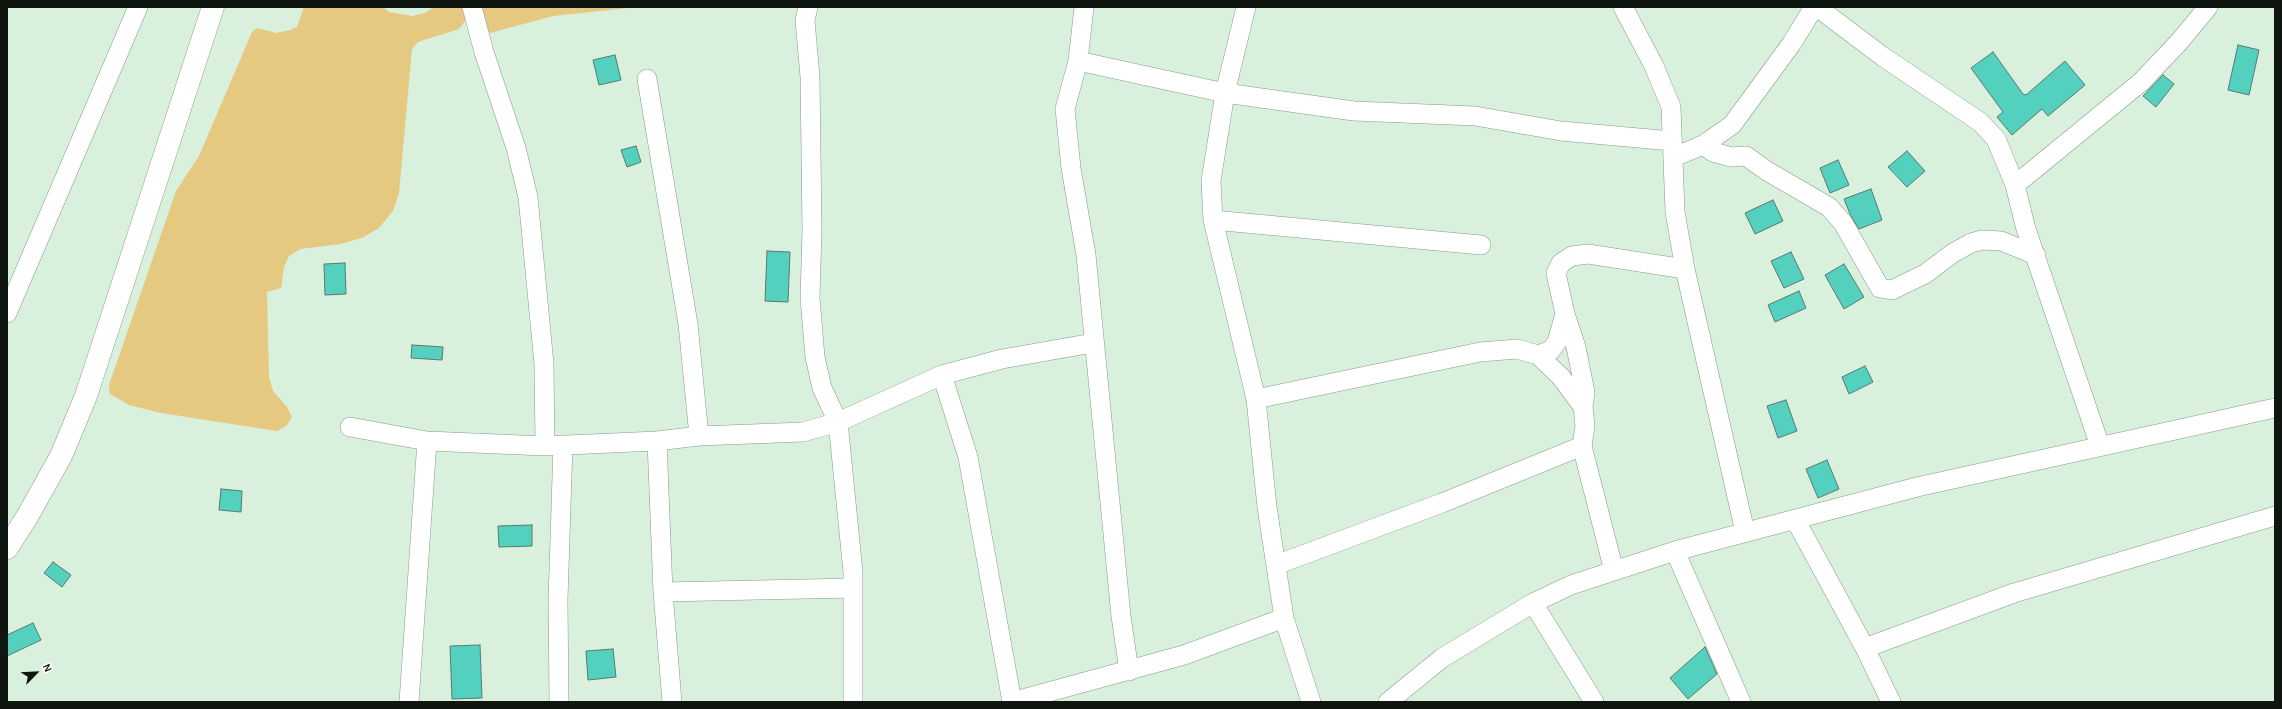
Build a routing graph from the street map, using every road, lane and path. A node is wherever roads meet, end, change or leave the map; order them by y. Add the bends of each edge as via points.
1 (138, 7) edge
2 (213, 7) edge
3 (472, 7) edge
4 (808, 7) edge
5 (1084, 7) edge
6 (1246, 7) edge
7 (1623, 7) edge
8 (1814, 7) edge
9 (1817, 7) edge
10 (2208, 7) edge
11 (1078, 61) junction
12 (647, 79) dead end
13 (1225, 93) junction
14 (1703, 145) junction
15 (1673, 149) junction
16 (2015, 185) junction
17 (1213, 220) junction
18 (1481, 245) dead end
19 (2036, 256) junction
20 (1685, 269) junction
21 (7, 313) edge
22 (1565, 314) junction
23 (1093, 343) junction
24 (1538, 355) junction
25 (942, 375) junction
26 (1256, 399) junction
27 (1583, 407) junction
28 (2275, 408) edge
29 (838, 422) junction
30 (350, 427) dead end
31 (699, 436) junction
32 (427, 440) junction
33 (657, 441) junction
34 (554, 446) junction
35 (1582, 446) junction
36 (2100, 446) junction
37 (2275, 516) edge
38 (1795, 519) junction
39 (1745, 532) junction
40 (7, 548) edge
41 (1675, 551) junction
42 (1276, 565) junction
43 (1614, 571) junction
44 (853, 588) junction
45 (663, 592) junction
46 (1533, 603) junction
47 (1284, 618) junction
48 (1865, 648) junction
49 (1130, 671) junction
50 (1408, 696) edge
51 (409, 702) edge
52 (559, 702) edge
53 (672, 702) edge
54 (853, 702) edge
55 (1012, 702) edge
56 (1311, 702) edge
57 (1388, 702) edge
58 (1594, 702) edge
59 (1741, 702) edge
60 (1891, 702) edge

1 - 21 street
2 - 40 main road via 86,396 61,456 28,517
3 - 34 street via 516,148 528,197
4 - 29 street via 805,20 810,77 810,298 815,357 822,388
5 - 11 street
6 - 13 street
7 - 15 street via 1654,66 1671,107
8 - 14 street via 1792,43 1732,125
9 - 16 street via 1882,56 1980,122 1996,139
10 - 16 street via 2141,82
11 - 13 street
11 - 23 street via 1065,109 1071,168 1086,256
12 - 31 street via 688,324
13 - 15 street via 1354,111 1475,116
13 - 17 street via 1211,181
14 - 15 street
14 - 19 street via 1713,152 1731,157 1746,156 1829,207 1843,223 1880,288 1892,290 1925,274 1953,253 1982,240 2001,241
15 - 20 street via 1675,212
16 - 19 street via 2026,230
17 - 18 street
17 - 26 street
19 - 36 street
20 - 22 street via 1588,254 1572,256 1561,263 1556,273
20 - 39 street
22 - 24 street via 1557,342 1550,350
22 - 27 street via 1576,347 1585,392
23 - 25 street via 1002,359
23 - 49 street via 1121,616
24 - 26 street via 1518,349 1480,352
24 - 27 street via 1561,377
25 - 29 street
25 - 55 street via 968,457
26 - 42 street
27 - 35 street via 1585,426
28 - 36 street
29 - 31 street via 803,432
29 - 44 street
30 - 32 street
31 - 33 street
32 - 34 street
32 - 51 street
33 - 34 street
33 - 45 street
34 - 52 street
35 - 42 street via 1442,503
35 - 43 street
36 - 38 street via 1917,487
37 - 48 street via 2014,594
38 - 39 street
38 - 48 street
39 - 41 street
41 - 43 street
41 - 59 street
42 - 47 street
43 - 46 street via 1571,585
44 - 45 street
44 - 54 street
45 - 53 street
46 - 50 street via 1442,658
46 - 58 street
47 - 49 street via 1184,655
47 - 56 street
48 - 60 street
49 - 55 street
50 - 57 street

